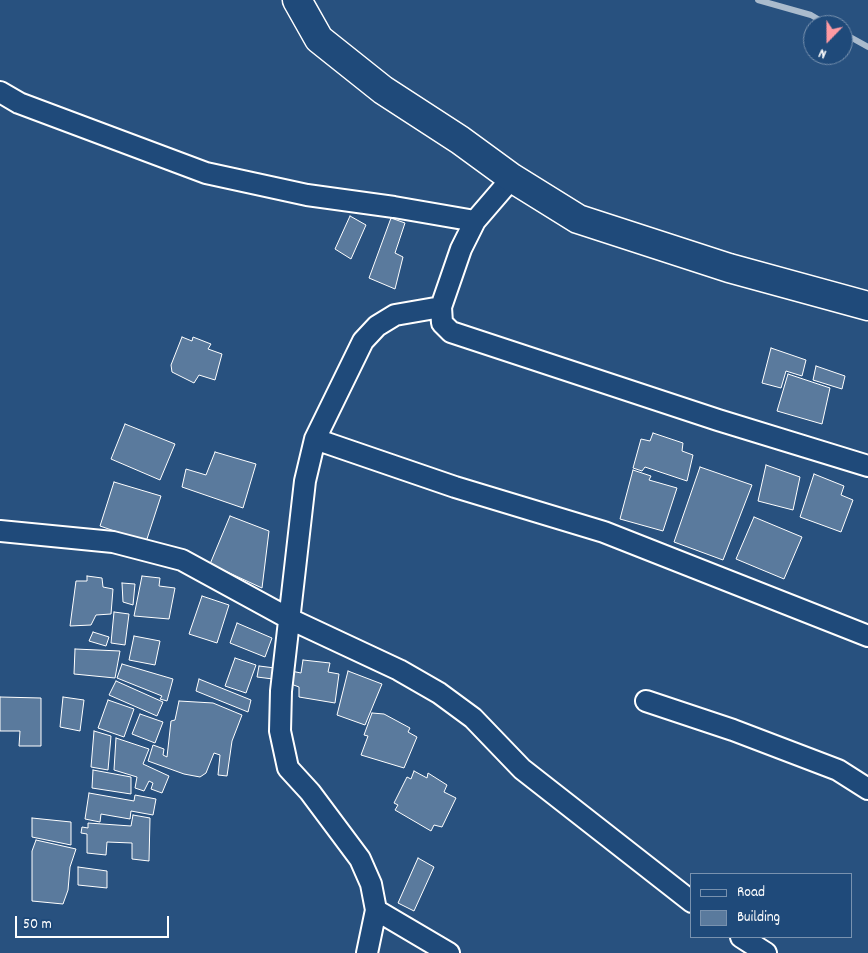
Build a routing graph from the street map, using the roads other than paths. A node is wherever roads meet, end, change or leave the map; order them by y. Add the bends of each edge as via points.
1 (297, 0) edge
2 (0, 92) edge
3 (512, 178) junction
4 (476, 221) junction
5 (868, 306) edge
6 (441, 307) junction
7 (315, 438) junction
8 (868, 466) edge
9 (0, 531) edge
10 (290, 619) junction
11 (868, 636) edge
12 (646, 701) dead end
13 (868, 789) edge
14 (690, 900) edge
15 (376, 910) junction
16 (744, 938) edge
17 (367, 953) edge
18 (449, 953) edge
19 (766, 953) edge

1 - 3 main road via 318,39 383,90
2 - 4 street via 28,106 206,173 307,195
3 - 4 street
3 - 5 main road via 578,219 729,268
4 - 6 street via 461,249
6 - 7 street via 395,315 377,326 363,342
6 - 8 street via 442,323 451,332
7 - 10 street via 305,481
7 - 11 street via 455,487 604,532
9 - 10 street via 113,542 182,560
10 - 14 street via 399,670 439,693 473,718 522,769
10 - 15 street via 281,691 280,730 288,768 360,859 371,884
12 - 13 street via 838,770
15 - 17 street
15 - 18 street
16 - 19 street

